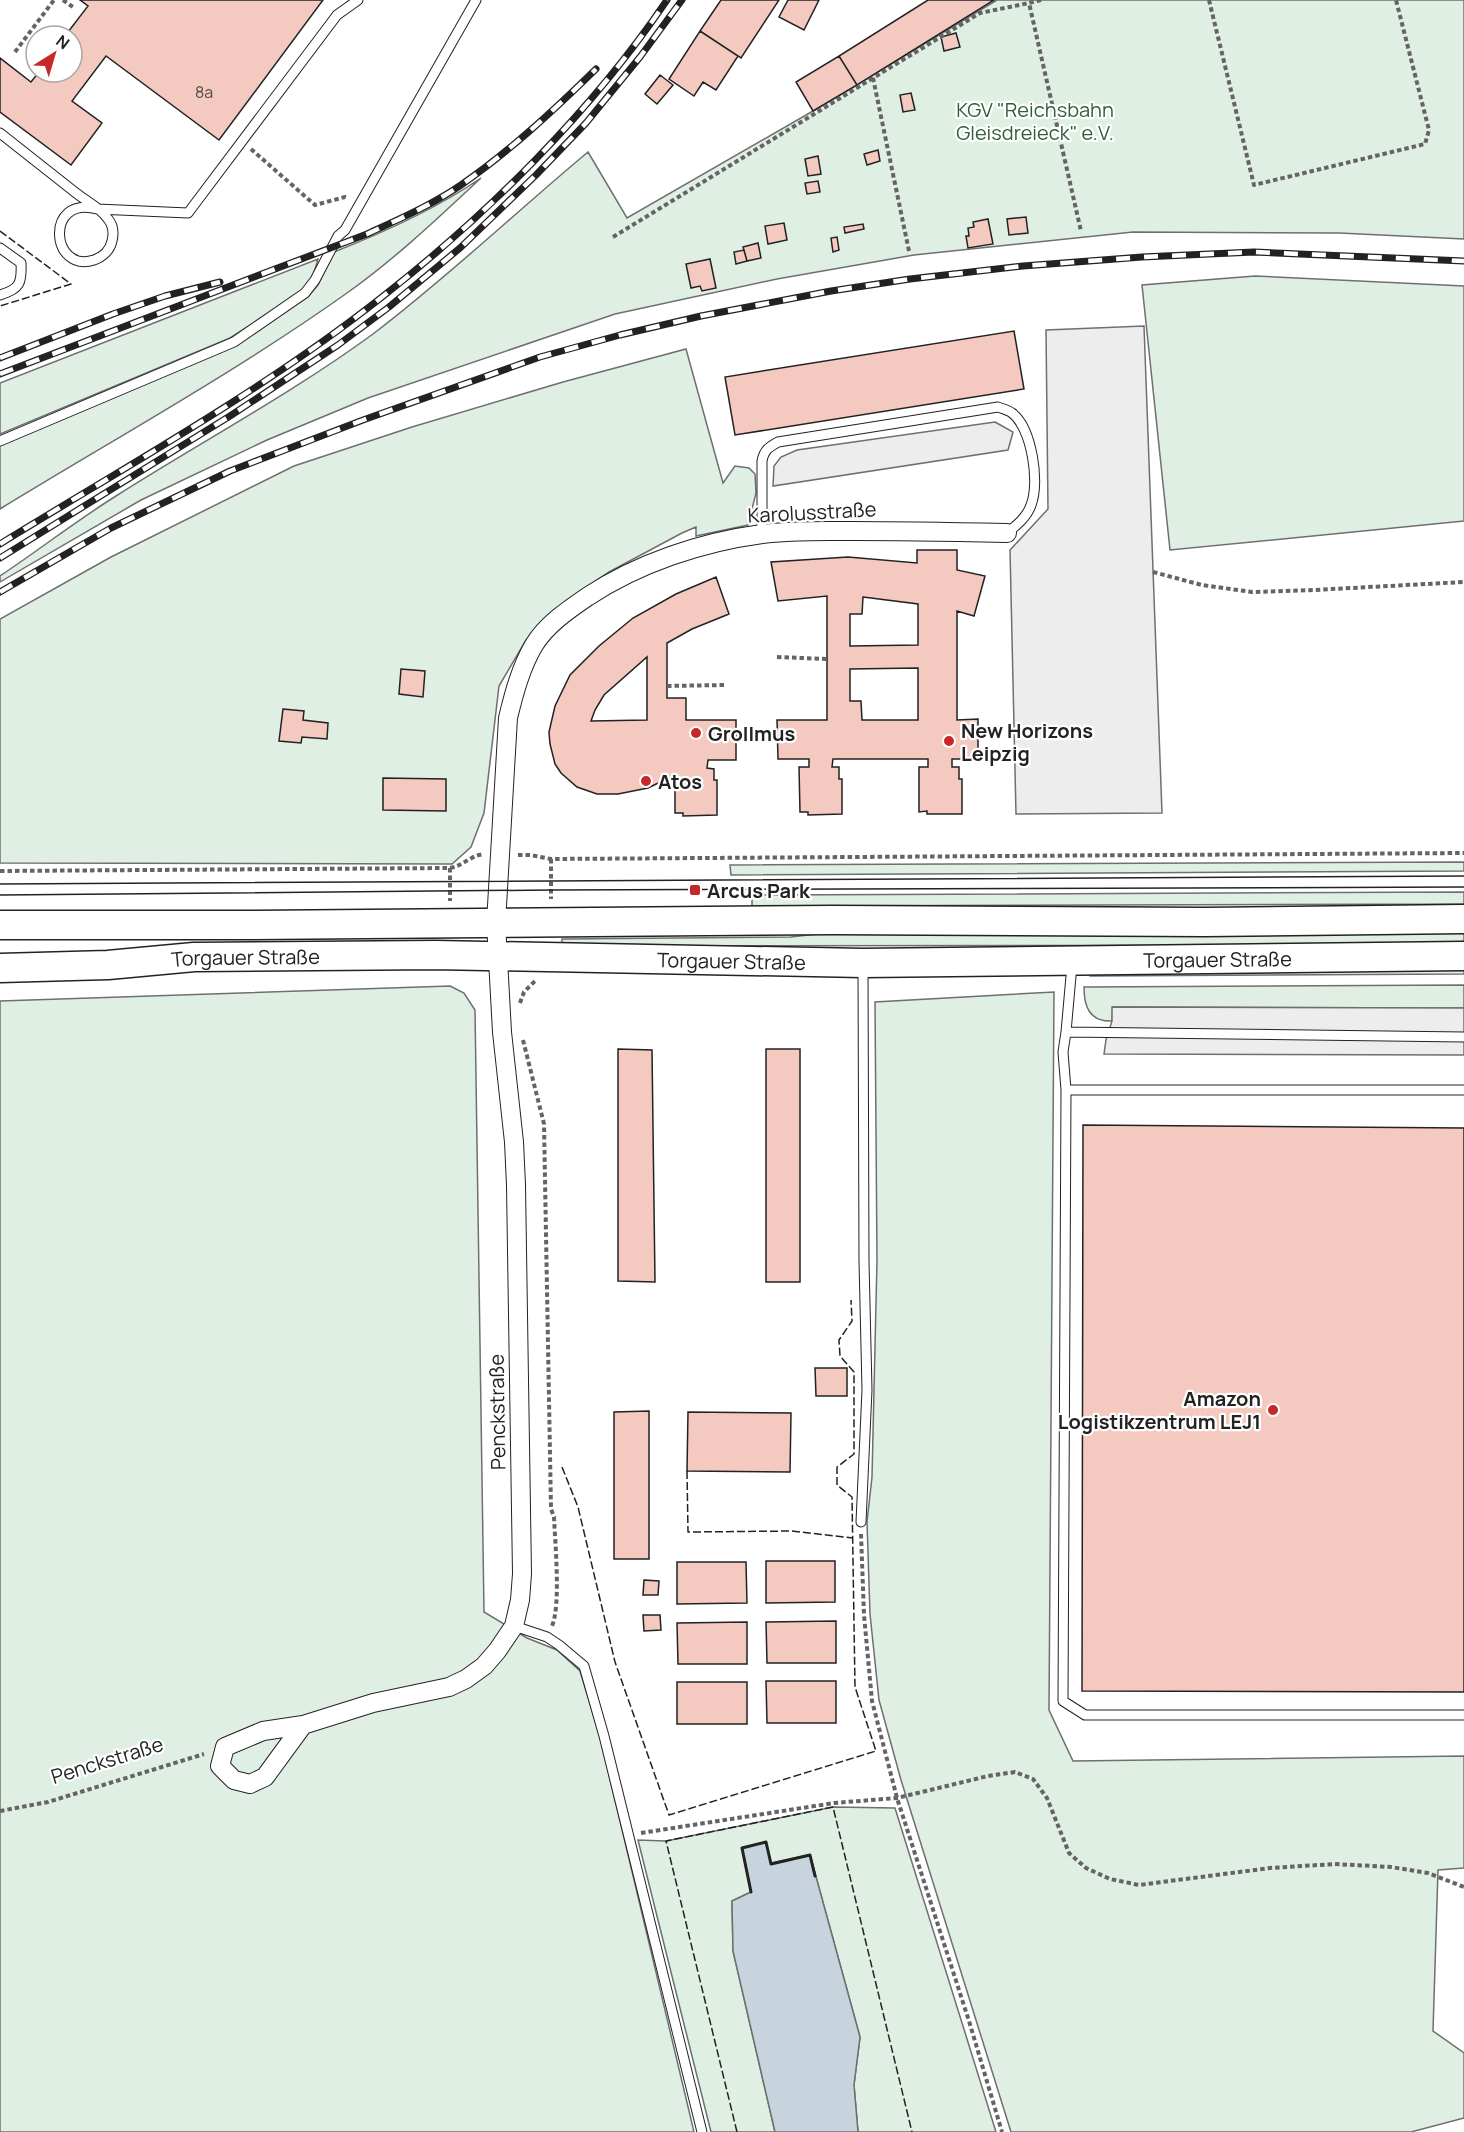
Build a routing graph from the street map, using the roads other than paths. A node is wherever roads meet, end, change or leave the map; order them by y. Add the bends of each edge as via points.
1 (358, 0) edge
2 (477, 0) edge
3 (0, 133) edge
4 (97, 209) junction
5 (0, 248) edge
6 (0, 295) edge
7 (0, 441) edge
8 (762, 534) junction
9 (1007, 534) joint
10 (1464, 919) edge
11 (496, 923) junction
12 (0, 925) edge
13 (498, 956) junction
14 (1464, 956) edge
15 (1072, 962) junction
16 (863, 963) junction
17 (0, 968) edge
18 (1066, 1032) junction
19 (1464, 1037) edge
20 (1066, 1090) junction
21 (1464, 1090) edge
22 (861, 1522) road end
23 (514, 1626) junction
24 (1464, 1715) edge
25 (303, 1725) junction
26 (702, 2132) edge

1 - 4 lane via 337,15 188,213
2 - 7 lane via 305,293 234,342
3 - 4 lane
4 - 4 lane via 110,220 111,245 95,260 80,261 62,248 60,224 80,207
5 - 6 lane via 21,263 21,279 13,291
8 - 9 street, Karolusstraße
8 - 9 lane via 762,461 769,447 778,442 999,407 1011,412 1028,436 1036,487 1022,521
8 - 11 street, Karolusstraße via 685,552 633,572 561,614 534,644 516,685 508,718
10 - 11 main road, Torgauer Straße
11 - 12 main road, Torgauer Straße
11 - 13 street, Karolusstraße
13 - 16 main road, Torgauer Straße
13 - 17 main road, Torgauer Straße via 194,957 108,965
13 - 23 street, Penckstraße via 516,1185 522,1574
14 - 15 main road, Torgauer Straße
15 - 16 main road, Torgauer Straße
15 - 18 lane
16 - 22 lane via 867,1390
18 - 19 lane
18 - 20 lane
20 - 21 lane
20 - 24 lane via 1063,1701 1085,1715
23 - 25 street, Penckstraße via 484,1666 449,1687 373,1703
23 - 26 lane via 547,1638 584,1666
25 - 25 street, Penckstraße via 263,1731 225,1747 220,1766 234,1780 250,1784 265,1777

